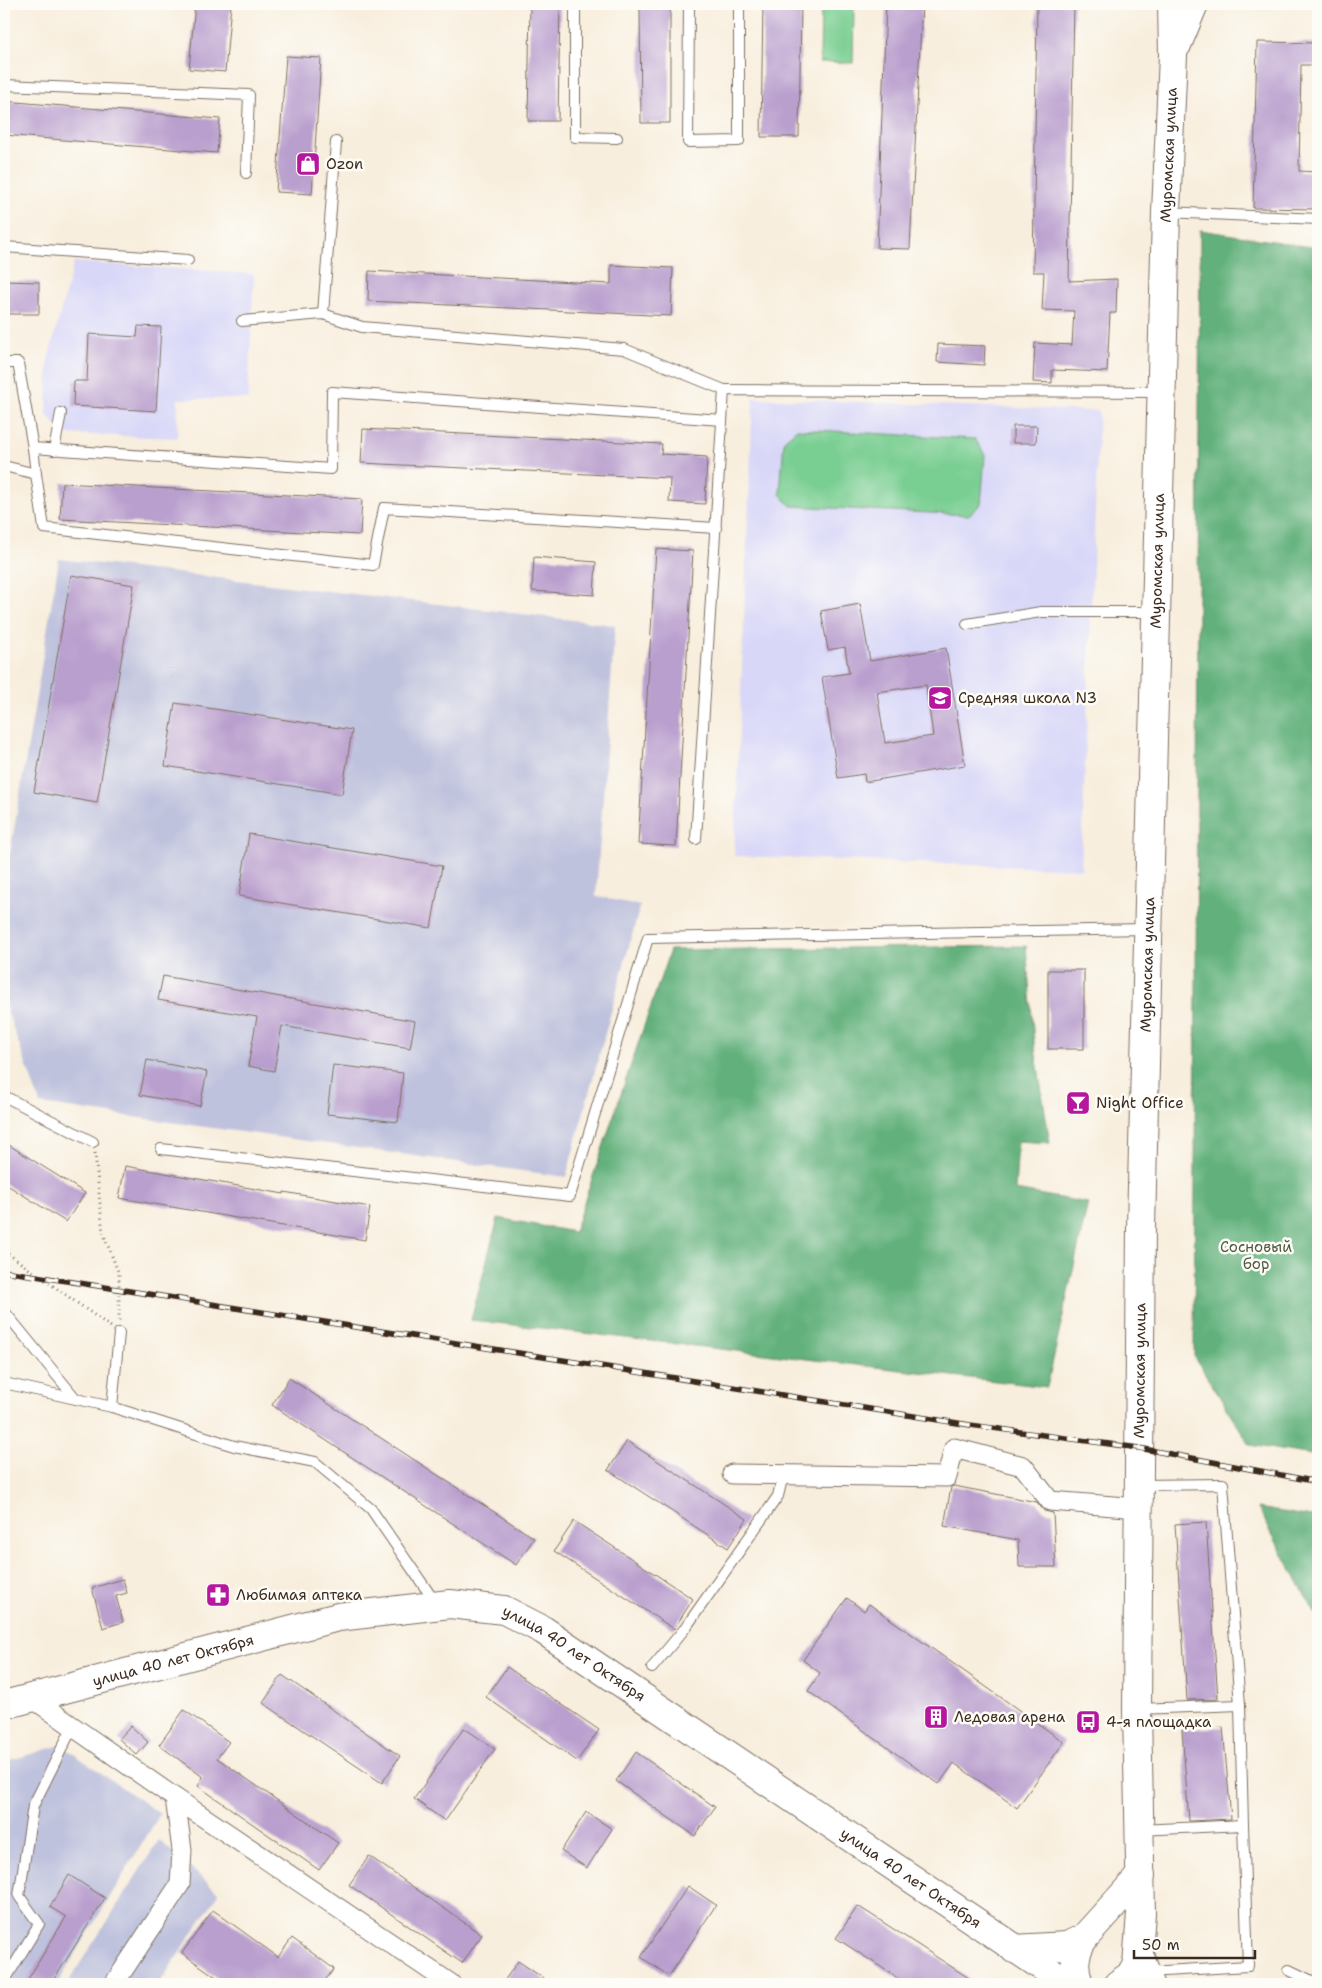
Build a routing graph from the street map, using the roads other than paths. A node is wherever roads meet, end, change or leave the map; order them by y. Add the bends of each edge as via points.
1 (576, 4) edge
2 (689, 4) edge
3 (739, 4) edge
4 (1172, 4) edge
5 (1194, 4) edge
6 (1173, 55) junction
7 (4, 84) edge
8 (616, 138) dead end
9 (336, 142) dead end
10 (246, 173) dead end
11 (1166, 212) junction
12 (1318, 219) edge
13 (4, 246) edge
14 (188, 260) dead end
15 (324, 314) junction
16 (242, 321) dead end
17 (4, 363) edge
18 (724, 390) junction
19 (1161, 392) junction
20 (60, 413) dead end
21 (722, 420) junction
22 (33, 448) junction
23 (54, 450) junction
24 (4, 466) edge
25 (36, 474) junction
26 (716, 528) junction
27 (1156, 612) junction
28 (967, 624) dead end
29 (696, 840) dead end
30 (1148, 929) junction
31 (4, 1096) edge
32 (93, 1142) road end
33 (161, 1149) dead end
34 (4, 1311) edge
35 (119, 1333) road end
36 (4, 1384) edge
37 (76, 1399) junction
38 (112, 1407) junction
39 (732, 1474) dead end
40 (783, 1474) junction
41 (1139, 1497) junction
42 (438, 1606) junction
43 (652, 1668) dead end
44 (32, 1698) junction
45 (4, 1705) edge
46 (1240, 1705) junction
47 (1137, 1709) junction
48 (73, 1726) junction
49 (175, 1798) junction
50 (1243, 1826) junction
51 (1139, 1830) junction
52 (1141, 1874) junction
53 (1084, 1938) junction
54 (1014, 1949) junction
55 (1145, 1970) edge
56 (1289, 1970) dead end
57 (4, 1982) edge
58 (114, 1984) edge
59 (451, 1984) edge
60 (1068, 1984) edge
61 (1079, 1984) edge
62 (1118, 1984) edge
63 (1318, 1984) edge

1 - 8 lane via 576,137
2 - 3 lane via 688,142 739,140
4 - 6 main road, Муромская улица
5 - 6 main road, Муромская улица
6 - 11 main road, Муромская улица
7 - 10 lane via 249,95
9 - 15 lane
11 - 12 lane
11 - 19 main road, Муромская улица
13 - 14 lane
15 - 16 lane
15 - 18 lane via 362,327 624,349
17 - 22 lane via 18,363
18 - 19 lane
18 - 21 lane
19 - 27 main road, Муромская улица
20 - 23 lane
21 - 23 lane via 332,392 331,469
21 - 26 lane
22 - 23 lane
22 - 25 lane
24 - 25 lane
25 - 26 lane via 44,528 373,565 384,508
26 - 29 lane
27 - 28 lane via 1041,612
27 - 30 main road, Муромская улица
30 - 33 lane via 648,938 570,1196
30 - 41 main road, Муромская улица
31 - 32 lane
34 - 37 lane
35 - 38 lane
36 - 37 lane
37 - 38 lane
38 - 42 lane via 234,1446 315,1462 371,1509
39 - 40 street
40 - 41 street via 946,1477 954,1448 1023,1466 1050,1501
40 - 43 lane via 778,1496 686,1627
41 - 46 lane via 1223,1484
41 - 47 main road, Муромская улица
42 - 44 main road, улица 40 лет Октября via 338,1617
42 - 54 main road, улица 40 лет Октября via 450,1604 504,1610 543,1630
44 - 45 main road, улица 40 лет Октября
44 - 48 street
46 - 47 lane
46 - 50 lane
47 - 51 main road, Муромская улица
48 - 49 street
48 - 57 lane via 33,1806 19,1896 39,1924
49 - 58 street via 182,1850 180,1884
49 - 59 street
50 - 51 lane
50 - 55 lane via 1248,1966
51 - 52 main road, Муромская улица
52 - 53 main road
52 - 55 main road, Муромская улица
53 - 54 main road via 1067,1946
53 - 61 main road via 1077,1949 1074,1966
54 - 60 main road, улица 40 лет Октября
55 - 62 main road via 1137,1966 1132,1975
56 - 63 lane

